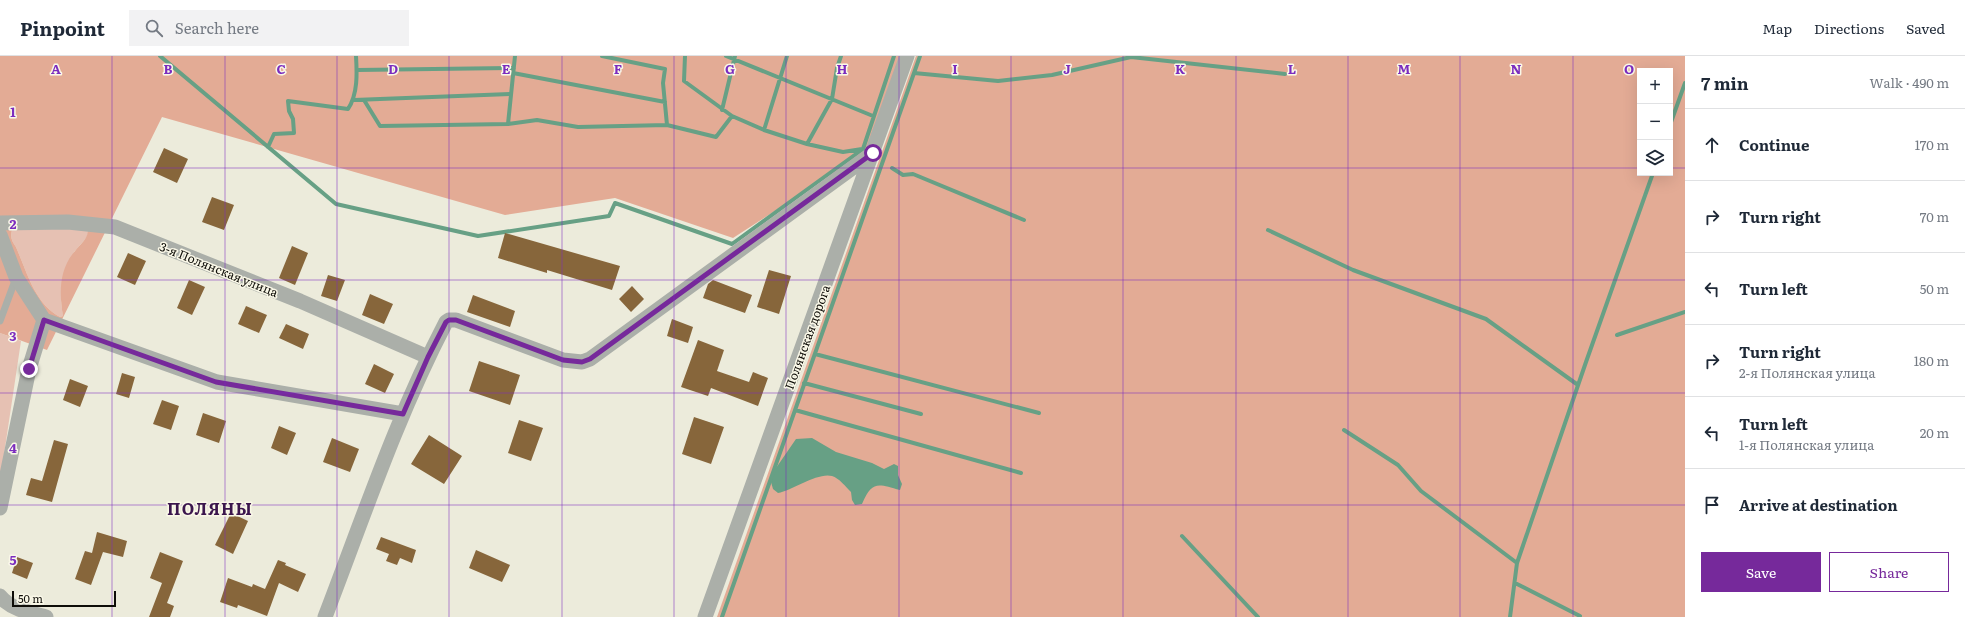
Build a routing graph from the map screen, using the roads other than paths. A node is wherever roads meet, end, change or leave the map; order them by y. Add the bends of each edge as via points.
1 (907, 56) edge
2 (873, 153) junction
3 (0, 223) edge
4 (0, 235) edge
5 (16, 278) junction
6 (44, 320) junction
7 (0, 321) edge
8 (428, 357) junction
9 (403, 414) junction
10 (0, 508) edge
11 (0, 596) edge
12 (24, 614) edge
13 (46, 617) edge
14 (325, 617) edge
15 (705, 617) edge

1 - 2 street, Полянская дорога
2 - 8 street via 590,359 582,362 563,360 456,320 446,322
2 - 15 street, Полянская дорога
3 - 8 street, 3-я Полянская улица via 68,222 115,227 300,301
4 - 5 street
5 - 6 street
5 - 7 lane
6 - 9 street via 216,382
6 - 10 street via 29,369
8 - 9 street
9 - 14 street
11 - 12 street
12 - 13 street

